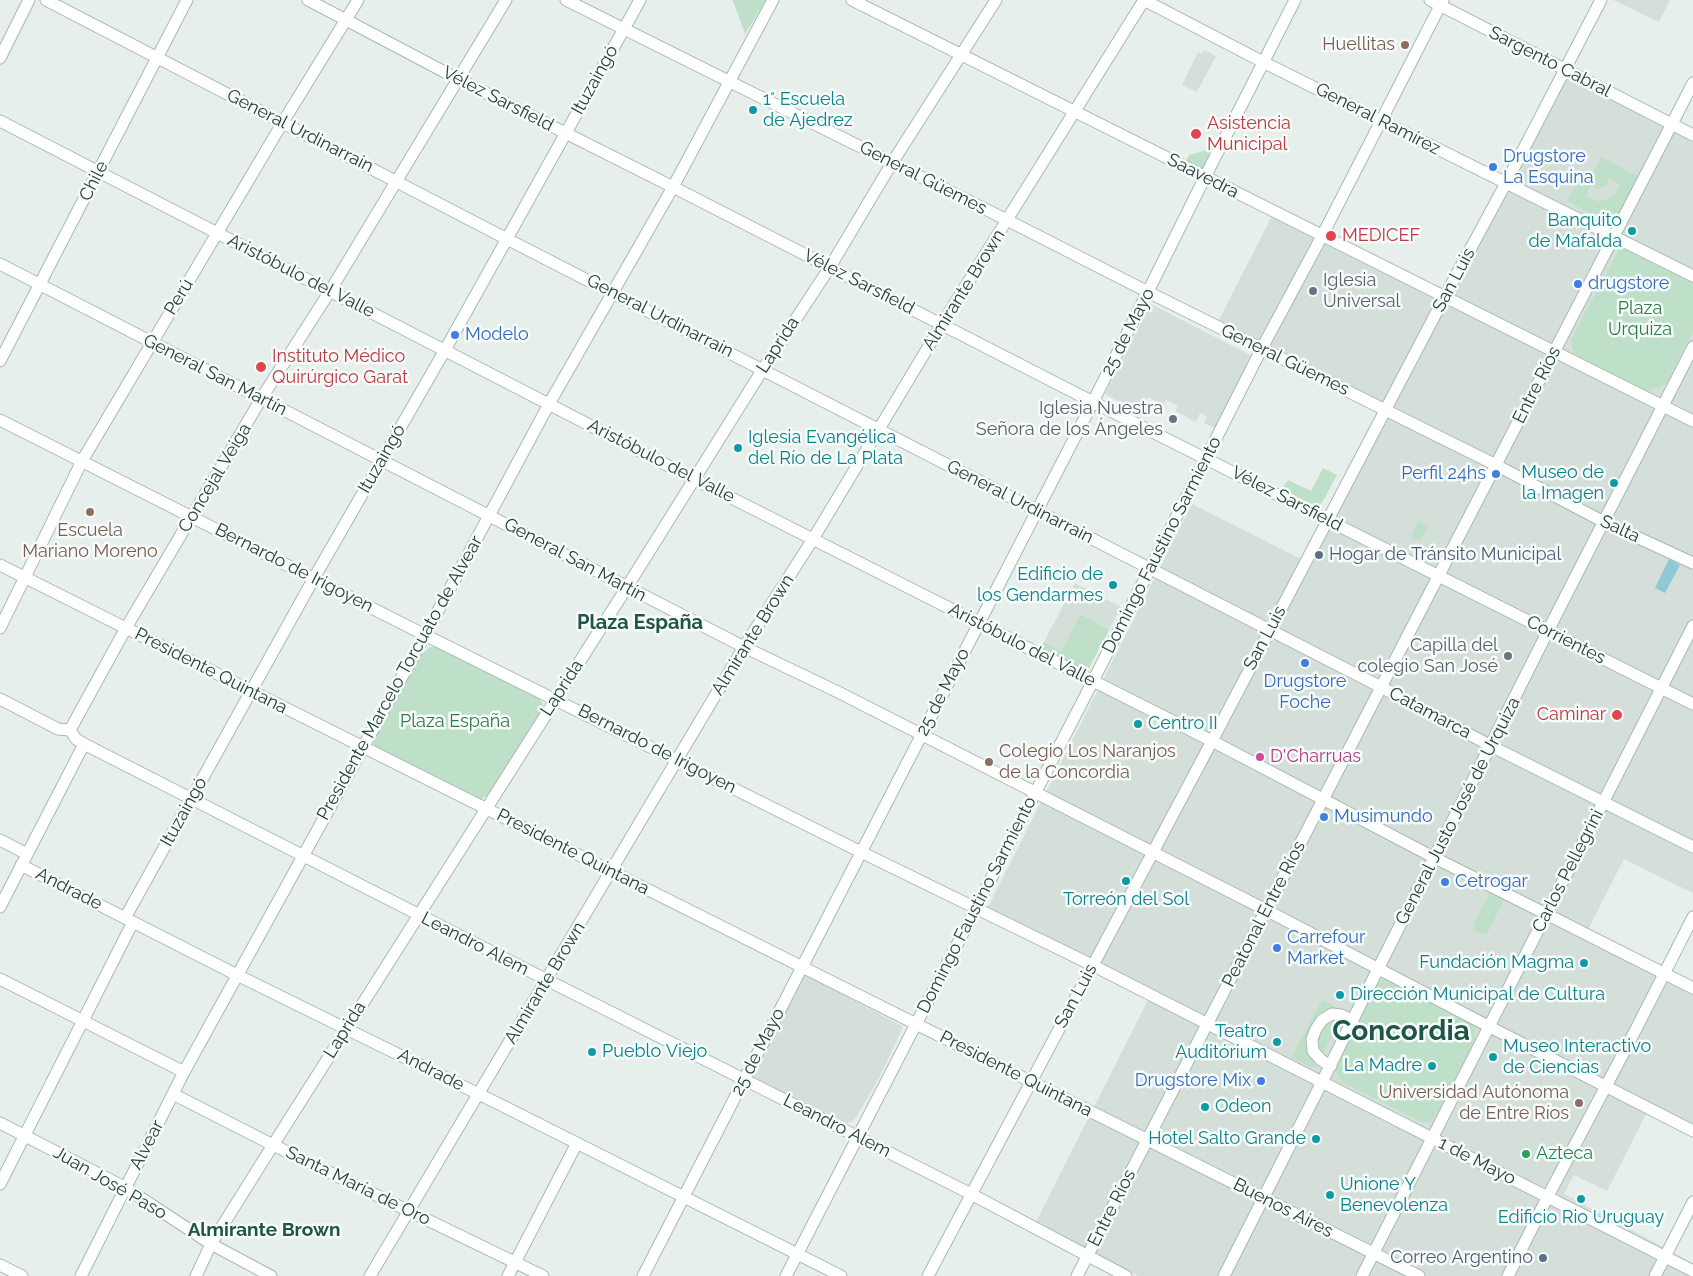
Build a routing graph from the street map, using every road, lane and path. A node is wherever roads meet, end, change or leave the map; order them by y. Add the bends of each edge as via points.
1 (29, 0) edge
2 (46, 0) edge
3 (187, 0) edge
4 (308, 0) edge
5 (358, 0) edge
6 (506, 0) edge
7 (566, 0) edge
8 (640, 0) edge
9 (773, 0) edge
10 (852, 0) edge
11 (996, 0) edge
12 (1144, 0) edge
13 (1295, 0) edge
14 (1601, 0) edge
15 (1437, 2) edge
16 (346, 19) junction
17 (623, 30) junction
18 (962, 55) junction
19 (0, 58) edge
20 (158, 58) junction
21 (1263, 62) junction
22 (1564, 69) junction
23 (458, 79) junction
24 (729, 81) junction
25 (1693, 82) edge
26 (1074, 111) junction
27 (0, 121) edge
28 (1381, 121) junction
29 (283, 122) junction
30 (1671, 124) junction
31 (565, 134) junction
32 (1693, 135) edge
33 (892, 163) junction
34 (99, 171) junction
35 (1205, 177) junction
36 (396, 180) junction
37 (1506, 183) junction
38 (673, 187) junction
39 (1007, 220) junction
40 (218, 232) junction
41 (1322, 236) junction
42 (1614, 236) junction
43 (507, 239) junction
44 (0, 264) edge
45 (830, 267) junction
46 (1693, 276) edge
47 (40, 285) junction
48 (330, 291) junction
49 (614, 292) junction
50 (1148, 292) junction
51 (1444, 298) junction
52 (942, 324) junction
53 (152, 342) junction
54 (1693, 347) edge
55 (1262, 348) junction
56 (445, 350) junction
57 (1554, 352) junction
58 (0, 362) edge
59 (763, 369) junction
60 (261, 399) junction
61 (1093, 402) junction
62 (549, 404) junction
63 (1663, 407) junction
64 (1385, 410) junction
65 (0, 420) edge
66 (1693, 421) edge
67 (880, 429) junction
68 (1206, 459) junction
69 (381, 460) junction
70 (82, 461) junction
71 (1496, 465) junction
72 (694, 479) junction
73 (1037, 510) junction
74 (489, 515) junction
75 (192, 516) junction
76 (1328, 519) junction
77 (1604, 522) junction
78 (813, 539) junction
79 (1693, 563) edge
80 (0, 566) edge
81 (1150, 569) junction
82 (1438, 576) junction
83 (25, 578) junction
84 (314, 578) junction
85 (627, 587) junction
86 (979, 623) junction
87 (1693, 626) edge
88 (0, 628) edge
89 (126, 628) junction
90 (1269, 630) junction
91 (1548, 631) junction
92 (425, 634) junction
93 (744, 647) junction
94 (1093, 681) junction
95 (1381, 687) junction
96 (1661, 688) junction
97 (251, 691) junction
98 (0, 699) edge
99 (555, 699) junction
100 (1693, 704) edge
101 (70, 730) junction
102 (921, 735) junction
103 (1212, 741) junction
104 (84, 744) junction
105 (363, 746) junction
106 (1491, 746) junction
107 (678, 760) junction
108 (1034, 793) junction
109 (191, 799) junction
110 (1324, 799) junction
111 (1604, 801) junction
112 (486, 808) junction
113 (0, 840) edge
114 (1693, 846) edge
115 (861, 852) junction
116 (1152, 853) junction
117 (27, 854) junction
118 (303, 856) junction
119 (1435, 858) junction
120 (21, 865) junction
121 (611, 871) junction
122 (0, 907) edge
123 (976, 908) junction
124 (1266, 910) junction
125 (418, 914) junction
126 (1546, 914) junction
127 (1693, 916) edge
128 (129, 920) junction
129 (1092, 965) junction
130 (802, 967) junction
131 (1378, 969) junction
132 (1664, 973) junction
133 (237, 976) junction
134 (0, 979) edge
135 (547, 980) junction
136 (1693, 988) edge
137 (83, 1021) junction
138 (1353, 1021) junction
139 (916, 1023) junction
140 (1207, 1024) junction
141 (1488, 1026) junction
142 (346, 1028) junction
143 (1331, 1066) junction
144 (184, 1072) junction
145 (744, 1079) junction
146 (1031, 1081) junction
147 (1322, 1082) junction
148 (1606, 1087) junction
149 (173, 1094) junction
150 (479, 1094) junction
151 (0, 1124) edge
152 (1693, 1131) edge
153 (25, 1136) junction
154 (858, 1137) junction
155 (1431, 1138) junction
156 (1146, 1140) junction
157 (577, 1143) junction
158 (273, 1145) junction
159 (0, 1184) edge
160 (126, 1188) junction
161 (971, 1194) junction
162 (683, 1197) junction
163 (1263, 1198) junction
164 (1547, 1198) junction
165 (1693, 1202) edge
166 (409, 1210) junction
167 (211, 1244) junction
168 (1373, 1253) junction
169 (797, 1254) junction
170 (1087, 1256) junction
171 (1665, 1257) junction
172 (515, 1262) junction
173 (0, 1265) edge
174 (1693, 1271) edge
175 (22, 1276) edge
176 (81, 1276) edge
177 (196, 1276) edge
178 (271, 1276) edge
179 (370, 1276) edge
180 (508, 1276) edge
181 (543, 1276) edge
182 (643, 1276) edge
183 (786, 1276) edge
184 (841, 1276) edge
185 (928, 1276) edge
186 (1077, 1276) edge
187 (1126, 1276) edge
188 (1224, 1276) edge
189 (1362, 1276) edge
190 (1419, 1276) edge
191 (1508, 1276) edge
192 (1655, 1276) edge

1 - 19 street
2 - 20 street, General Urdinarrain
3 - 20 street, Chile
4 - 16 street, Vélez Sarsfield
5 - 16 street, Perú
6 - 23 street, Concejal Veiga
7 - 17 street, General Güemes
8 - 17 street, Ituzaingó
9 - 24 street, Presidente Marcelo Torcuato de Alvear
10 - 18 street, Saavedra
11 - 18 street, Laprida
12 - 21 street, General Ramírez
12 - 26 street, Almirante Brown
13 - 21 street, 25 de Mayo
14 - 22 street, San Luis
15 - 22 street, Sargento Cabral
15 - 28 street, Domingo Faustino Sarmiento
16 - 23 street, Vélez Sarsfield
16 - 29 street, Perú
17 - 24 street, General Güemes
17 - 31 street, Ituzaingó
18 - 26 street, Saavedra
18 - 33 street, Laprida
20 - 29 street, General Urdinarrain
20 - 34 street, Chile
21 - 28 street, General Ramírez
21 - 35 street, 25 de Mayo
22 - 30 street, Sargento Cabral
22 - 37 street, San Luis
23 - 31 street, Vélez Sarsfield
23 - 36 street, Concejal Veiga
24 - 33 street, General Güemes
24 - 38 street, Presidente Marcelo Torcuato de Alvear
25 - 30 street, Entre Ríos
26 - 35 street, Saavedra
26 - 39 street, Almirante Brown
27 - 34 street, Aristóbulo del Valle
28 - 37 street, General Ramírez
28 - 41 street, Domingo Faustino Sarmiento
29 - 36 street, General Urdinarrain
29 - 40 street, Perú
30 - 32 street, Sargento Cabral
30 - 42 street, Entre Ríos
31 - 38 street, Vélez Sarsfield
31 - 43 street, Ituzaingó
33 - 39 street, General Güemes
33 - 45 street, Laprida
34 - 40 street, Aristóbulo del Valle
34 - 47 street, Chile
35 - 41 street, Saavedra
35 - 50 street, 25 de Mayo
36 - 43 street, General Urdinarrain
36 - 48 street, Concejal Veiga
37 - 42 street, General Ramírez
37 - 51 street, San Luis
38 - 45 street, Vélez Sarsfield
38 - 49 street, Presidente Marcelo Torcuato de Alvear
39 - 50 street, General Güemes
39 - 52 street, Almirante Brown
40 - 48 street, Aristóbulo del Valle
40 - 53 street, Perú
41 - 51 street, Saavedra
41 - 55 street, Domingo Faustino Sarmiento
42 - 46 street, General Ramírez
42 - 57 street, Entre Ríos
43 - 49 street, General Urdinarrain
43 - 56 street, Ituzaingó
44 - 47 street, General San Martín
45 - 52 street, Vélez Sarsfield
45 - 59 street, Laprida
47 - 53 street, General San Martín
47 - 58 street, Chile
48 - 56 street, Aristóbulo del Valle
48 - 60 street, Concejal Veiga
49 - 59 street, General Urdinarrain
49 - 62 street, Presidente Marcelo Torcuato de Alvear
50 - 55 street, General Güemes
50 - 61 street, 25 de Mayo
51 - 57 street, Saavedra
51 - 64 street, San Luis
52 - 61 street, Vélez Sarsfield
52 - 67 street, Almirante Brown
53 - 60 street, General San Martín
53 - 70 street, Perú
54 - 63 street, General Justo José de Urquiza
55 - 64 street, General Güemes
55 - 68 street, Domingo Faustino Sarmiento
56 - 62 street, Aristóbulo del Valle
56 - 69 street, Ituzaingó
57 - 63 street, Saavedra
57 - 71 street, Entre Ríos
59 - 67 street, General Urdinarrain
59 - 72 street, Laprida
60 - 69 street, General San Martín
60 - 75 street, Concejal Veiga
61 - 68 street, Vélez Sarsfield
61 - 73 street, 25 de Mayo
62 - 72 street, Aristóbulo del Valle
62 - 74 street, Presidente Marcelo Torcuato de Alvear
63 - 66 street, Saavedra
63 - 77 street, General Justo José de Urquiza
64 - 71 street, General Güemes
64 - 76 street, San Luis
65 - 70 street, Bernardo de Irigoyen
67 - 73 street, General Urdinarrain
67 - 78 street, Almirante Brown
68 - 76 street, Vélez Sarsfield
68 - 81 street, Domingo Faustino Sarmiento
69 - 74 street, General San Martín
69 - 84 street, Ituzaingó
70 - 75 street, Bernardo de Irigoyen
70 - 83 street, Perú
71 - 77 street, Salta
71 - 82 street, Entre Ríos
72 - 78 street, Aristóbulo del Valle
72 - 85 street, Laprida
73 - 81 street, General Urdinarrain
73 - 86 street, 25 de Mayo
74 - 85 street, General San Martín
74 - 92 street, Presidente Marcelo Torcuato de Alvear
75 - 84 street, Bernardo de Irigoyen
75 - 89 street, Concejal Veiga
76 - 82 street, Vélez Sarsfield
76 - 90 street, San Luis
77 - 79 street, Salta
77 - 91 street, General Justo José de Urquiza
78 - 86 street, Aristóbulo del Valle
78 - 93 street, Almirante Brown
80 - 83 street, Presidente Quintana
81 - 90 street, General Urdinarrain
81 - 94 street, Domingo Faustino Sarmiento
82 - 91 street, Corrientes
82 - 95 street, Entre Ríos
83 - 88 street, Perú
83 - 89 street, Presidente Quintana
84 - 92 street, Bernardo de Irigoyen
84 - 97 street, Ituzaingó
85 - 93 street, General San Martín
85 - 99 street, Laprida
86 - 94 street, Aristóbulo del Valle
86 - 102 street, 25 de Mayo
87 - 96 street, Carlos Pellegrini
89 - 97 street, Presidente Quintana
89 - 101 street, Concejal Veiga
90 - 95 street, General Urdinarrain
90 - 103 street, San Luis
91 - 96 street, Corrientes
91 - 106 street, General Justo José de Urquiza
92 - 99 street, Bernardo de Irigoyen
92 - 105 street, Presidente Marcelo Torcuato de Alvear
93 - 102 street, General San Martín
93 - 107 street, Almirante Brown
94 - 103 street, Aristóbulo del Valle
94 - 108 street, Domingo Faustino Sarmiento
95 - 106 street, Catamarca
95 - 110 street, Peatonal Entre Ríos
96 - 100 street, Corrientes
96 - 111 street, Carlos Pellegrini
97 - 105 street, Presidente Quintana
97 - 109 street, Ituzaingó
98 - 101 street, Leandro Alem via 58,729
99 - 107 street, Bernardo de Irigoyen
99 - 112 street, Laprida
101 - 104 street, Leandro Alem
102 - 108 street, General San Martín
102 - 115 street, 25 de Mayo
103 - 110 street, Aristóbulo del Valle
103 - 116 street, San Luis
104 - 109 street, Leandro Alem
104 - 117 street
105 - 112 street, Presidente Quintana
105 - 118 street, Presidente Marcelo Torcuato de Alvear
106 - 111 street, Catamarca
106 - 119 street, General Justo José de Urquiza
107 - 115 street, Bernardo de Irigoyen
107 - 121 street, Almirante Brown
108 - 116 street, General San Martín
108 - 123 street, Domingo Faustino Sarmiento
109 - 118 street, Leandro Alem
109 - 128 street, Ituzaingó
110 - 119 street, Aristóbulo del Valle
110 - 124 street, Peatonal Entre Ríos
111 - 114 street, Catamarca
111 - 126 street, Carlos Pellegrini
112 - 121 street, Presidente Quintana
112 - 125 street, Laprida
113 - 117 street, Andrade
115 - 123 street, Bernardo de Irigoyen
115 - 130 street, 25 de Mayo
116 - 124 street, General San Martín
116 - 129 street, San Luis
117 - 120 street
118 - 125 street, Leandro Alem
118 - 133 street, Presidente Marcelo Torcuato de Alvear
119 - 126 street, Aristóbulo del Valle
119 - 131 street, General Justo José de Urquiza
120 - 122 street
120 - 128 street, Andrade
121 - 130 street, Presidente Quintana
121 - 135 street, Almirante Brown
123 - 129 street, Bernardo de Irigoyen
123 - 139 street, Domingo Faustino Sarmiento
124 - 131 street, General San Martín
124 - 140 street, Peatonal Entre Ríos
125 - 135 street, Leandro Alem
125 - 142 street, Laprida
126 - 132 street, Aristóbulo del Valle
126 - 141 street, Carlos Pellegrini
127 - 132 street
128 - 133 street, Andrade
128 - 137 street, Ituzaingó
129 - 140 street, Bernardo de Irigoyen
129 - 146 street, San Luis
130 - 139 street, Presidente Quintana
130 - 145 street, 25 de Mayo
131 - 138 street, General Justo José de Urquiza
131 - 141 street, General San Martín
132 - 136 street, Aristóbulo del Valle
132 - 148 street
133 - 142 street, Andrade
133 - 144 street, Presidente Marcelo Torcuato de Alvear
134 - 137 street
135 - 145 street, Leandro Alem
135 - 150 street, Almirante Brown
137 - 144 street
137 - 153 street, Ituzaingó
138 - 143 street, General Justo José de Urquiza
138 - 143 street via 1332,1014 1316,1029 1312,1039 1313,1051
139 - 146 street, Presidente Quintana
139 - 154 street, Domingo Faustino Sarmiento
140 - 147 street, 1 de Mayo
140 - 156 street, Peatonal Entre Ríos
141 - 148 street, General San Martín
141 - 155 street, Carlos Pellegrini
142 - 150 street, Andrade
142 - 158 street, Laprida
143 - 147 street, General Justo José de Urquiza
144 - 149 street, Presidente Marcelo Torcuato de Alvear
145 - 154 street, Leandro Alem
145 - 162 street, 25 de Mayo
146 - 156 street, Presidente Quintana
146 - 161 street, San Luis
147 - 155 street, 1 de Mayo
147 - 163 street, General Justo José de Urquiza
148 - 152 street, General San Martín
148 - 164 street
149 - 158 street, Santa María de Oro
149 - 160 street, Alvear
150 - 157 street, Andrade
150 - 166 street, Almirante Brown
151 - 153 street, Juan José Paso
153 - 159 street, Ituzaingó
153 - 160 street, Juan José Paso
154 - 161 street, Leandro Alem
154 - 169 street, Domingo Faustino Sarmiento
155 - 164 street, 1 de Mayo
155 - 168 street, Carlos Pellegrini
156 - 163 street, Buenos Aires
156 - 170 street, Entre Ríos
157 - 162 street, Andrade
157 - 172 street
158 - 166 street, Santa María de Oro
158 - 167 street, Laprida
160 - 167 street, Juan José Paso
160 - 176 street, Alvear
161 - 170 street, Leandro Alem
161 - 185 street, San Luis
162 - 169 street, Andrade
162 - 182 street, 25 de Mayo
163 - 168 street, Buenos Aires
163 - 188 street, General Justo José de Urquiza
164 - 171 street, 1 de Mayo
164 - 191 street
165 - 171 street
166 - 172 street, Santa María de Oro
166 - 179 street, Almirante Brown
167 - 177 street, Laprida
167 - 178 street, Juan José Paso
168 - 189 street, Carlos Pellegrini
168 - 190 street, Buenos Aires
169 - 183 street, Domingo Faustino Sarmiento
169 - 184 street, Andrade
170 - 186 street, Entre Ríos
170 - 187 street, Leandro Alem
171 - 174 street, 1 de Mayo
171 - 192 street
172 - 180 street
172 - 181 street, Santa María de Oro
173 - 175 street

